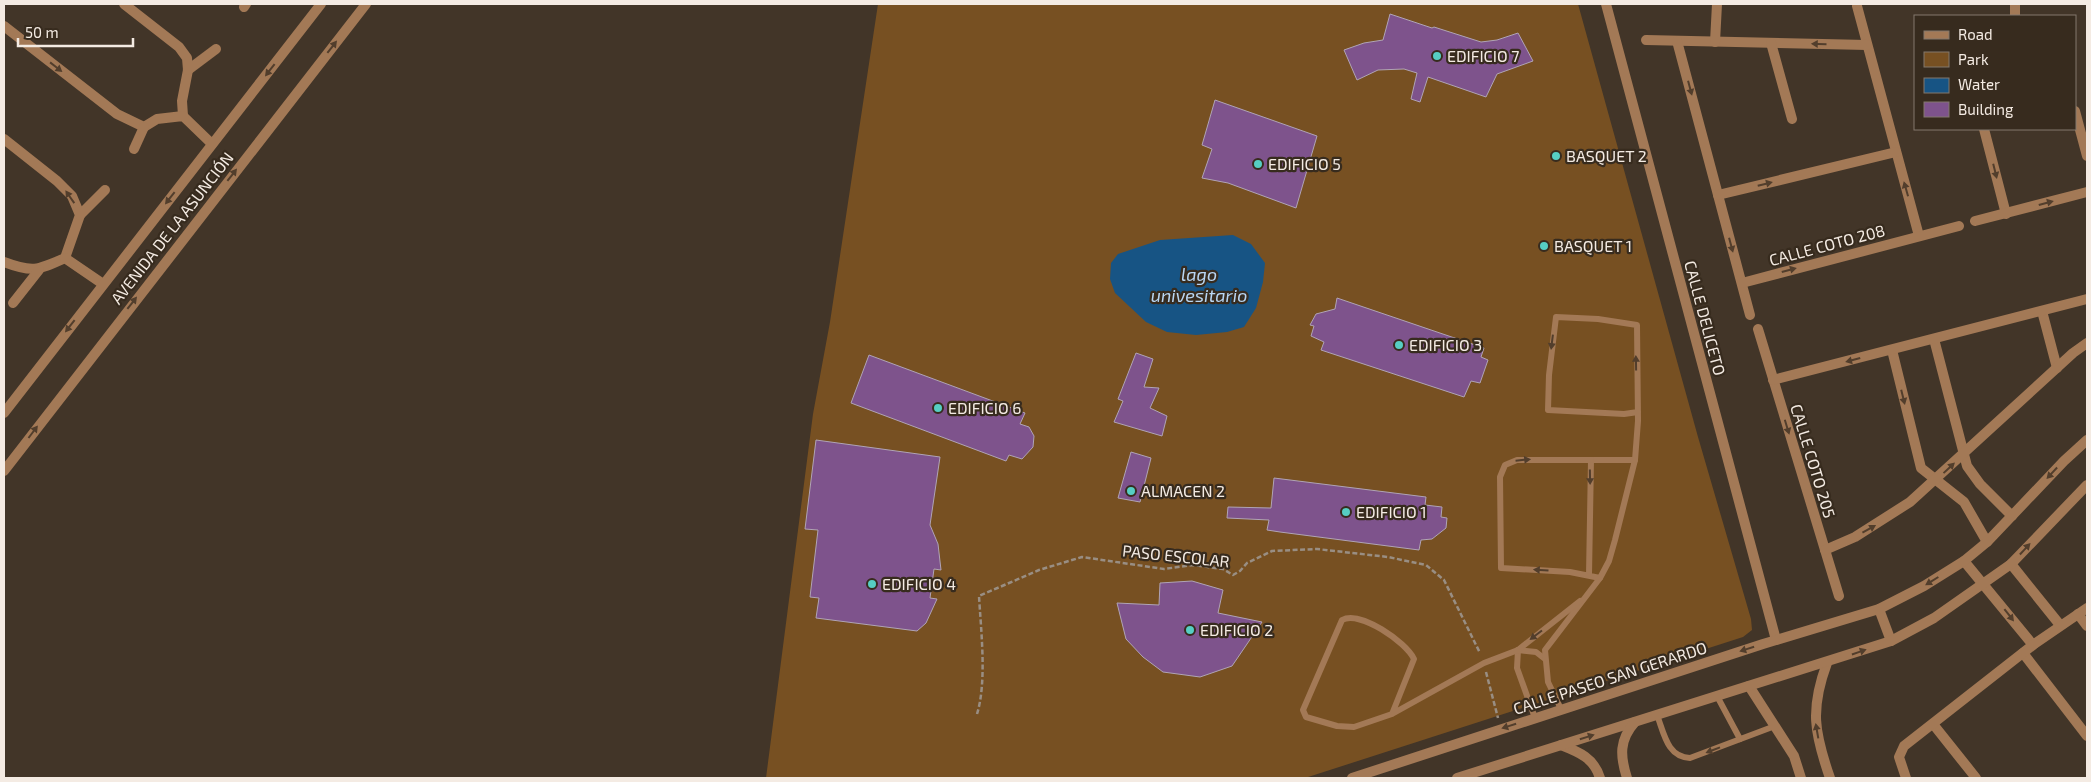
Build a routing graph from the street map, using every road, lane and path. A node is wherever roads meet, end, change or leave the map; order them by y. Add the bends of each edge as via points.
1 (124, 4) edge
2 (321, 4) edge
3 (366, 4) edge
4 (1606, 4) edge
5 (1716, 4) edge
6 (1857, 6) dead end
7 (4, 26) edge
8 (1646, 40) dead end
9 (1677, 41) junction
10 (1715, 42) junction
11 (1771, 43) junction
12 (1867, 45) junction
13 (216, 49) dead end
14 (188, 70) junction
15 (2076, 115) edge
16 (183, 116) junction
17 (1792, 119) dead end
18 (144, 127) junction
19 (1984, 130) edge
20 (4, 139) edge
21 (212, 144) junction
22 (134, 150) dead end
23 (1896, 152) junction
24 (2087, 156) edge
25 (105, 190) dead end
26 (2087, 192) edge
27 (1718, 195) junction
28 (2006, 214) junction
29 (80, 215) junction
30 (1975, 221) dead end
31 (1959, 226) dead end
32 (1920, 236) junction
33 (65, 258) junction
34 (4, 262) edge
35 (39, 270) junction
36 (1742, 283) junction
37 (103, 284) junction
38 (2087, 299) edge
39 (13, 303) dead end
40 (2042, 311) junction
41 (1750, 315) dead end
42 (1758, 329) dead end
43 (1934, 339) junction
44 (2087, 344) edge
45 (1892, 350) junction
46 (2057, 368) junction
47 (1773, 380) junction
48 (1638, 412) junction
49 (4, 414) edge
50 (2087, 440) edge
51 (1963, 455) junction
52 (1591, 460) junction
53 (1636, 460) junction
54 (4, 471) edge
55 (1935, 481) junction
56 (2087, 486) edge
57 (2012, 516) junction
58 (1988, 542) junction
59 (1825, 550) junction
60 (1964, 561) junction
61 (2011, 564) junction
62 (1589, 575) junction
63 (1600, 578) junction
64 (1985, 584) junction
65 (1839, 596) dead end
66 (1583, 599) junction
67 (2087, 608) edge
68 (1879, 609) junction
69 (2078, 614) junction
70 (2060, 625) junction
71 (2087, 626) edge
72 (1776, 640) junction
73 (1891, 641) junction
74 (2033, 645) junction
75 (1518, 650) junction
76 (2023, 653) junction
77 (1545, 659) junction
78 (1484, 663) junction
79 (1826, 663) junction
80 (1749, 686) junction
81 (1717, 696) junction
82 (1561, 709) junction
83 (978, 714) dead end
84 (1392, 714) junction
85 (1657, 714) junction
86 (1535, 718) junction
87 (1636, 722) junction
88 (1933, 724) junction
89 (1775, 726) junction
90 (1501, 729) junction
91 (2087, 736) edge
92 (1740, 739) junction
93 (1561, 745) junction
94 (1352, 778) edge
95 (1457, 778) edge
96 (1600, 778) edge
97 (1627, 778) edge
98 (1801, 778) edge
99 (1830, 778) edge
100 (1906, 778) edge
101 (1976, 778) edge

1 - 14 street via 179,47 188,58
2 -> 21 street, AVENIDA DE LA ASUNCIÓN
54 -> 3 street, AVENIDA DE LA ASUNCIÓN
4 - 72 street, CALLE DELICETO
5 - 10 street
6 - 12 street
7 -> 18 street via 117,114
8 - 9 street
9 - 10 street
9 -> 27 street
10 - 11 street
12 -> 11 street
11 - 17 street
12 - 23 street
13 - 14 street
14 - 16 street via 184,83
15 - 24 street
16 - 18 street via 157,119
16 - 21 street
18 - 22 street
19 -> 28 street
29 -> 20 street via 72,196
21 -> 37 street, AVENIDA DE LA ASUNCIÓN
27 -> 23 street
32 -> 23 street
25 - 29 street
28 -> 26 street
27 -> 36 street
28 - 30 street
29 - 33 street
31 - 32 street, CALLE COTO 208
36 -> 32 street, CALLE COTO 208
33 - 35 street
33 - 37 street
34 - 35 street
35 - 39 street
36 - 41 street
37 -> 49 street, AVENIDA DE LA ASUNCIÓN
38 - 40 street
40 - 43 street
40 - 46 street
42 - 47 street, CALLE COTO 205
43 - 45 street
43 - 51 street
44 - 46 street
45 -> 47 street
45 -> 55 street via 1921,468
46 - 51 street
47 -> 59 street, CALLE COTO 205
48 -> 48 lane via 1636,325 1556,317 1548,410
48 - 53 lane
50 -> 57 street, CALLE PASEO SAN GERARDO
55 -> 51 street
51 - 57 street via 1973,476
52 - 53 lane
52 -> 62 lane
62 -> 52 lane via 1501,568 1500,477 1505,465 1517,460
53 - 63 lane via 1609,561
55 - 58 street via 1964,502
59 -> 55 street via 1883,521
61 -> 56 street
57 - 58 street, CALLE PASEO SAN GERARDO
58 - 60 street, CALLE PASEO SAN GERARDO
59 - 65 street, CALLE COTO 205
60 - 64 street
60 -> 68 street, CALLE PASEO SAN GERARDO
61 - 64 street
61 - 70 street
62 - 63 lane
63 - 66 lane
64 - 73 street via 1934,618
64 -> 74 street
66 -> 75 lane
66 - 77 lane via 1551,641
67 - 69 street
68 - 72 street, CALLE PASEO SAN GERARDO
68 - 73 street
69 - 70 street
69 - 71 street
70 - 74 street
72 -> 82 street, CALLE PASEO SAN GERARDO
79 -> 73 street
74 - 76 street
75 - 77 lane via 1536,652
75 - 78 lane
75 - 86 lane via 1517,668
76 - 88 street
76 - 91 street
77 - 82 lane via 1548,682
78 - 83 path, PASO ESCOLAR via 1444,580 1426,565 1317,549 1272,551 1233,574 1223,569 1193,566 1164,569 1082,557 1038,570 979,596 982,674
78 - 84 lane
78 - 90 path, PASO ESCOLAR
79 - 80 street
99 -> 79 street via 1821,754 1814,714 1816,691
80 - 81 street
80 - 89 street
81 - 85 street
81 - 92 lane
82 - 86 street, CALLE PASEO SAN GERARDO
84 - 84 lane via 1354,727 1306,717 1303,710 1342,620 1348,616 1394,637 1414,659
85 - 87 street
92 -> 85 lane via 1690,758 1680,758 1672,753
86 -> 90 street, CALLE PASEO SAN GERARDO
93 -> 87 street
87 - 97 street via 1626,732 1622,746
88 - 100 street via 1904,746 1899,757
88 - 101 street
89 - 92 lane
89 - 98 street via 1794,756
90 - 94 street, CALLE PASEO SAN GERARDO
93 - 95 street
93 - 96 street via 1589,759

